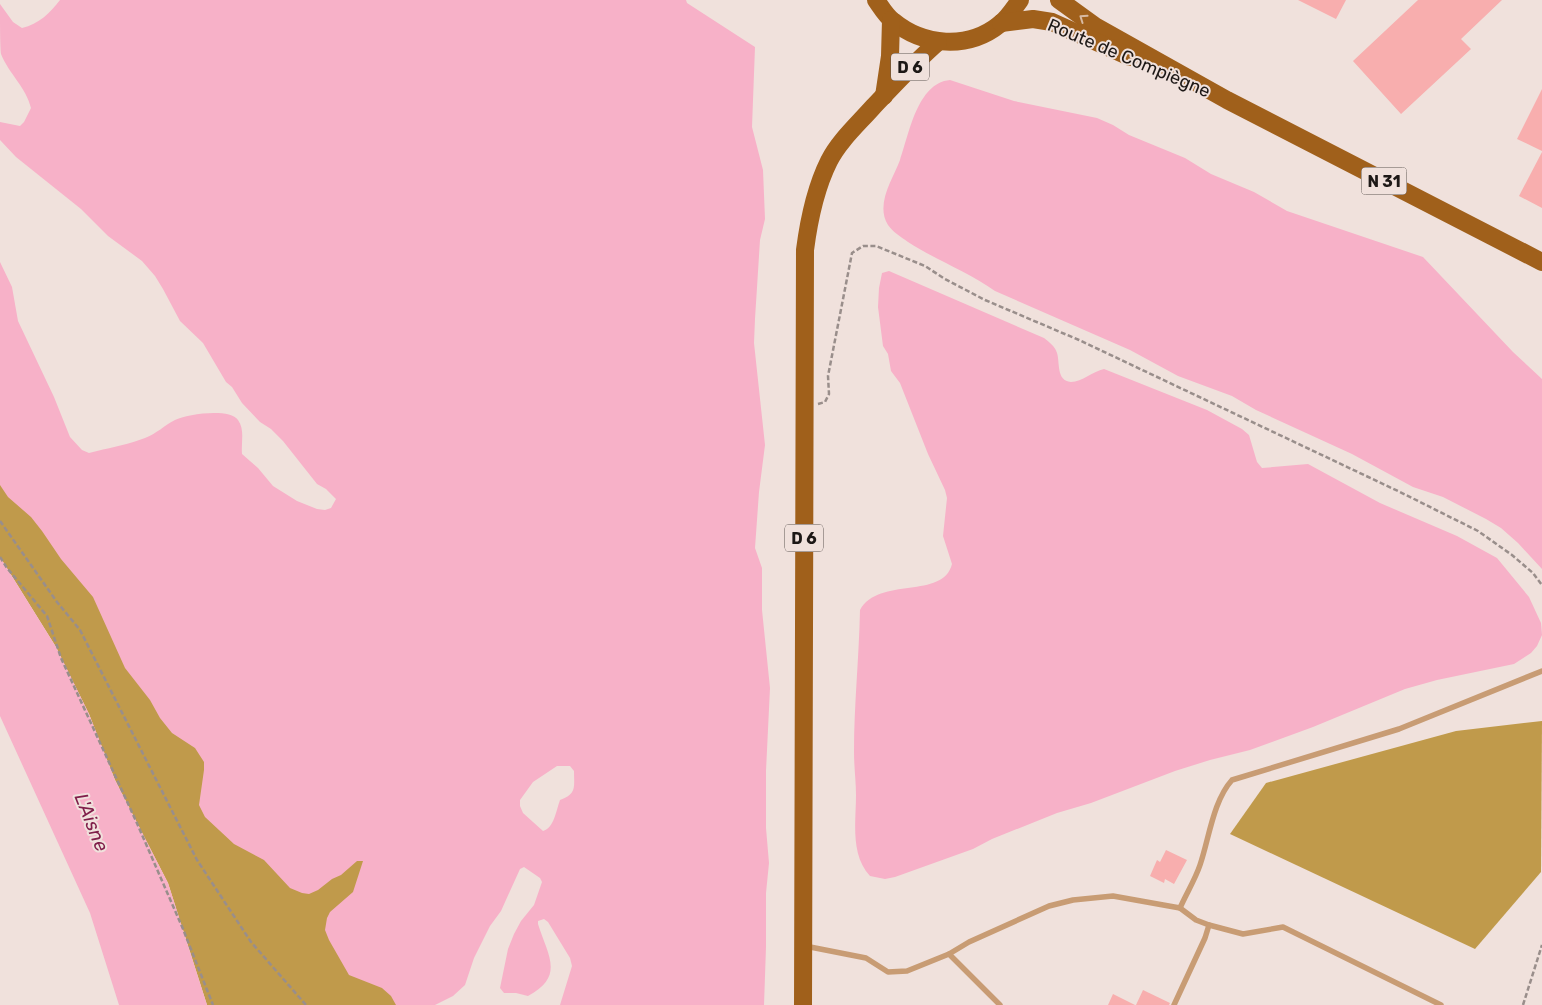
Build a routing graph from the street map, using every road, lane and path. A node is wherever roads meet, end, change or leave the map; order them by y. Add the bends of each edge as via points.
1 (876, 0) edge
2 (1020, 0) edge
3 (1059, 0) edge
4 (891, 20) junction
5 (1001, 23) junction
6 (938, 42) junction
7 (884, 96) junction
8 (1226, 100) junction
9 (1542, 262) edge
10 (804, 402) junction
11 (0, 521) edge
12 (0, 557) edge
13 (1542, 585) edge
14 (1542, 671) edge
15 (1180, 908) junction
16 (1209, 925) junction
17 (1542, 945) edge
18 (803, 946) junction
19 (949, 954) junction
20 (213, 1005) edge
21 (306, 1005) edge
22 (803, 1005) edge
23 (1000, 1005) edge
24 (1174, 1005) edge
25 (1441, 1005) edge
26 (1523, 1005) edge

1 - 4 main road
2 - 5 main road
8 -> 3 main road, Route de Compiègne / N 31 via 1095,26
4 - 6 main road via 914,36
4 - 7 main road, D 6
5 - 6 main road via 973,39
5 - 8 main road, Route de Compiègne / N 31 via 1034,19 1052,22
6 - 7 main road, D 6
7 - 10 main road, D 6 via 852,130 830,160 809,217 805,250
8 - 9 main road, Route de Compiègne / N 31
10 - 13 path via 825,402 829,394 828,376 852,253 864,246 876,246 925,266 985,300 1079,340 1478,531 1533,573
10 - 18 main road, D 6
11 - 21 path via 80,630 197,860 251,942
12 - 20 path via 47,616 61,658 136,821
14 - 15 lane via 1399,728 1232,780 1226,786 1200,866
15 - 16 lane
15 - 19 lane via 1113,896 1073,900 1040,910
16 - 24 lane
16 - 25 lane via 1243,934 1283,927
17 - 26 path
18 - 19 lane via 866,958 888,972 907,971
18 - 22 main road, D 6
19 - 23 lane

